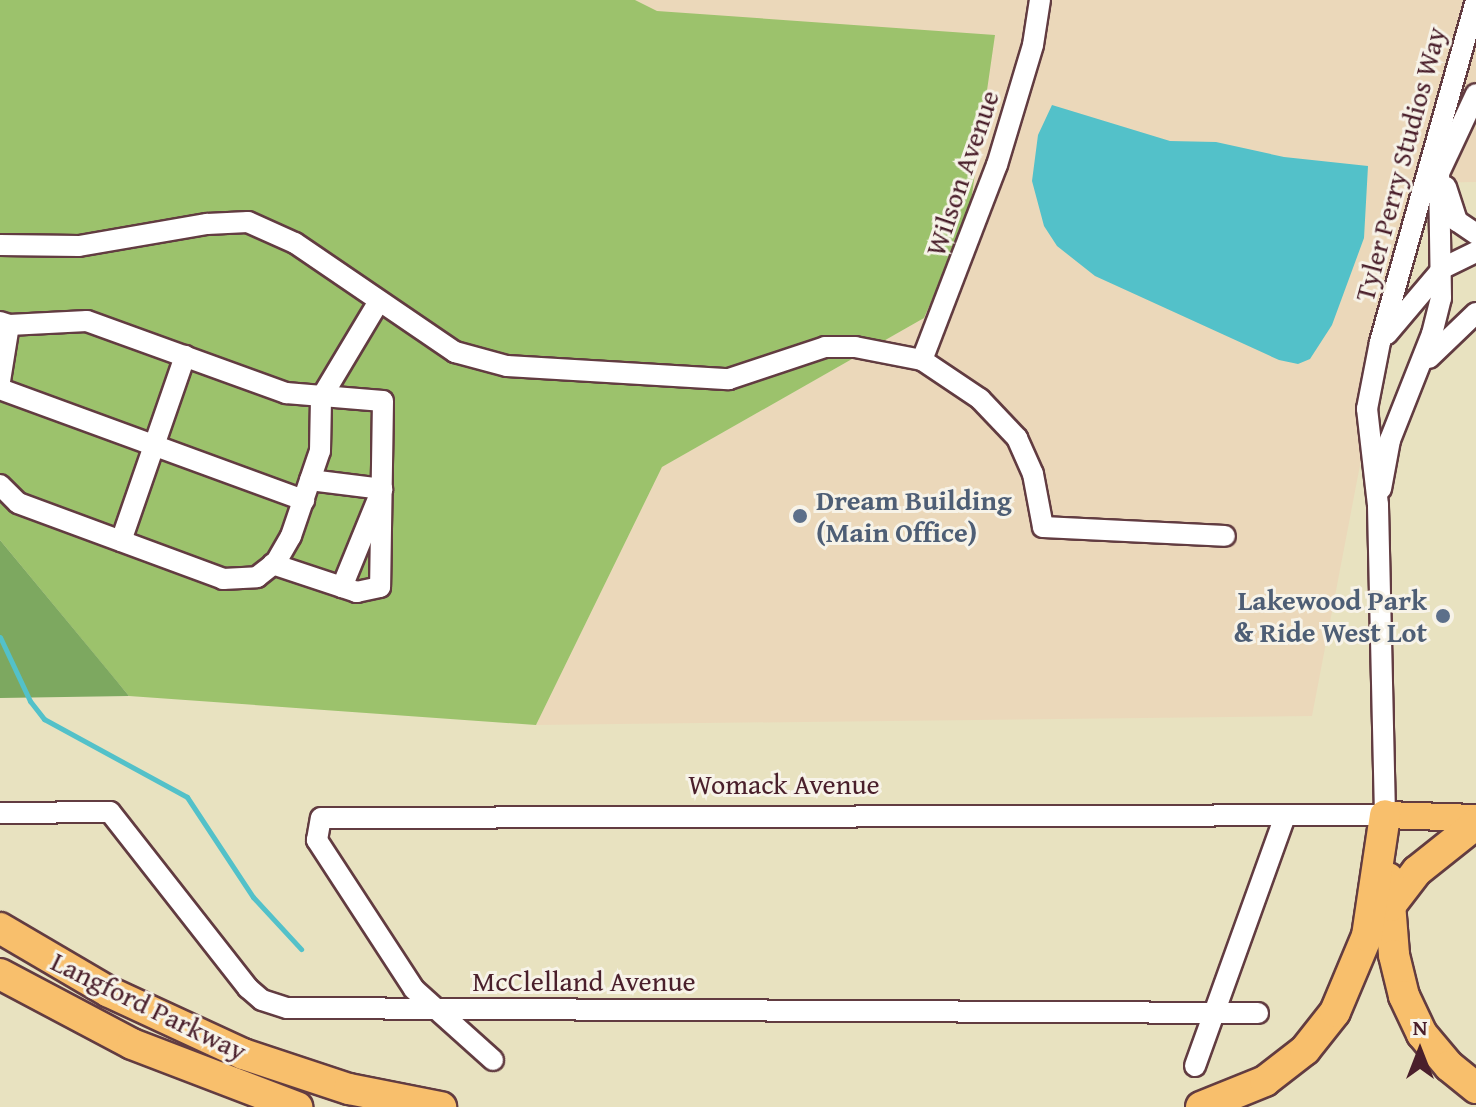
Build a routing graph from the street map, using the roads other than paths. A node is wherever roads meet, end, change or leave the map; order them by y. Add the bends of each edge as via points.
1 (1040, 0) edge
2 (1465, 0) edge
3 (1476, 0) edge
4 (1466, 28) junction
5 (1476, 94) edge
6 (1452, 146) junction
7 (1476, 234) edge
8 (0, 245) edge
9 (1476, 252) edge
10 (1443, 268) junction
11 (379, 301) junction
12 (1476, 313) edge
13 (5, 324) edge
14 (1380, 342) junction
15 (185, 356) junction
16 (922, 360) junction
17 (1419, 371) junction
18 (0, 381) edge
19 (0, 389) edge
20 (321, 398) junction
21 (153, 447) junction
22 (0, 485) edge
23 (382, 489) junction
24 (307, 490) junction
25 (1378, 505) junction
26 (1225, 536) dead end
27 (121, 541) junction
28 (273, 564) junction
29 (342, 587) junction
30 (0, 813) edge
31 (1385, 815) junction
32 (1476, 818) edge
33 (1284, 819) junction
34 (1476, 824) edge
35 (1390, 906) junction
36 (0, 928) edge
37 (0, 974) edge
38 (433, 1009) junction
39 (1215, 1012) junction
40 (1258, 1013) dead end
41 (493, 1060) dead end
42 (1195, 1066) dead end
43 (1476, 1088) edge
44 (297, 1107) edge
45 (441, 1107) edge
46 (1201, 1107) edge

1 - 16 street, Wilson Avenue via 1033,45 997,165
2 - 4 street
3 - 4 street, Tyler Perry Studios Way
4 - 14 street, Tyler Perry Studios Way
5 - 6 street, Tyler Perry Studios Way
6 - 7 street via 1445,194 1457,221
6 - 10 street, Tyler Perry Studios Way via 1439,173 1437,194
8 - 11 street via 79,246 248,222 295,243
9 - 10 street
10 - 14 street
10 - 17 street, Tyler Perry Studios Way via 1441,298
11 - 16 street via 455,352 507,366 571,373 729,379 825,347
11 - 20 street
12 - 17 street
13 - 15 street via 87,321
13 - 18 street
14 - 25 street, Tyler Perry Studios Way via 1367,409
15 - 20 street via 286,393
15 - 21 street
16 - 26 street via 980,399 1017,438 1043,509 1043,527
17 - 25 street, Tyler Perry Studios Way via 1390,440
19 - 21 street
20 - 23 street via 383,401
20 - 24 street via 320,451
21 - 24 street
21 - 27 street
22 - 27 street via 18,503
23 - 24 street
23 - 29 street
23 - 29 street via 380,587 357,592
24 - 28 street
25 - 31 street
27 - 28 street via 237,581 257,577
28 - 29 street
30 - 38 street, McClelland Avenue via 110,812 262,1000 287,1008
31 - 32 main road, Womack Avenue
31 - 33 street, Womack Avenue
31 - 35 highway
31 - 46 highway via 1367,936 1335,1012 1305,1050 1265,1081
33 - 38 street, Womack Avenue via 329,814 321,818 317,840 414,989
33 - 39 street
34 - 35 highway via 1417,871
35 - 43 highway via 1404,996 1422,1034
36 - 45 highway, Langford Parkway via 109,992 243,1054 349,1089
37 - 44 highway, Langford Parkway via 132,1044
38 - 39 street, McClelland Avenue
38 - 41 street
39 - 40 street, McClelland Avenue
39 - 42 street

